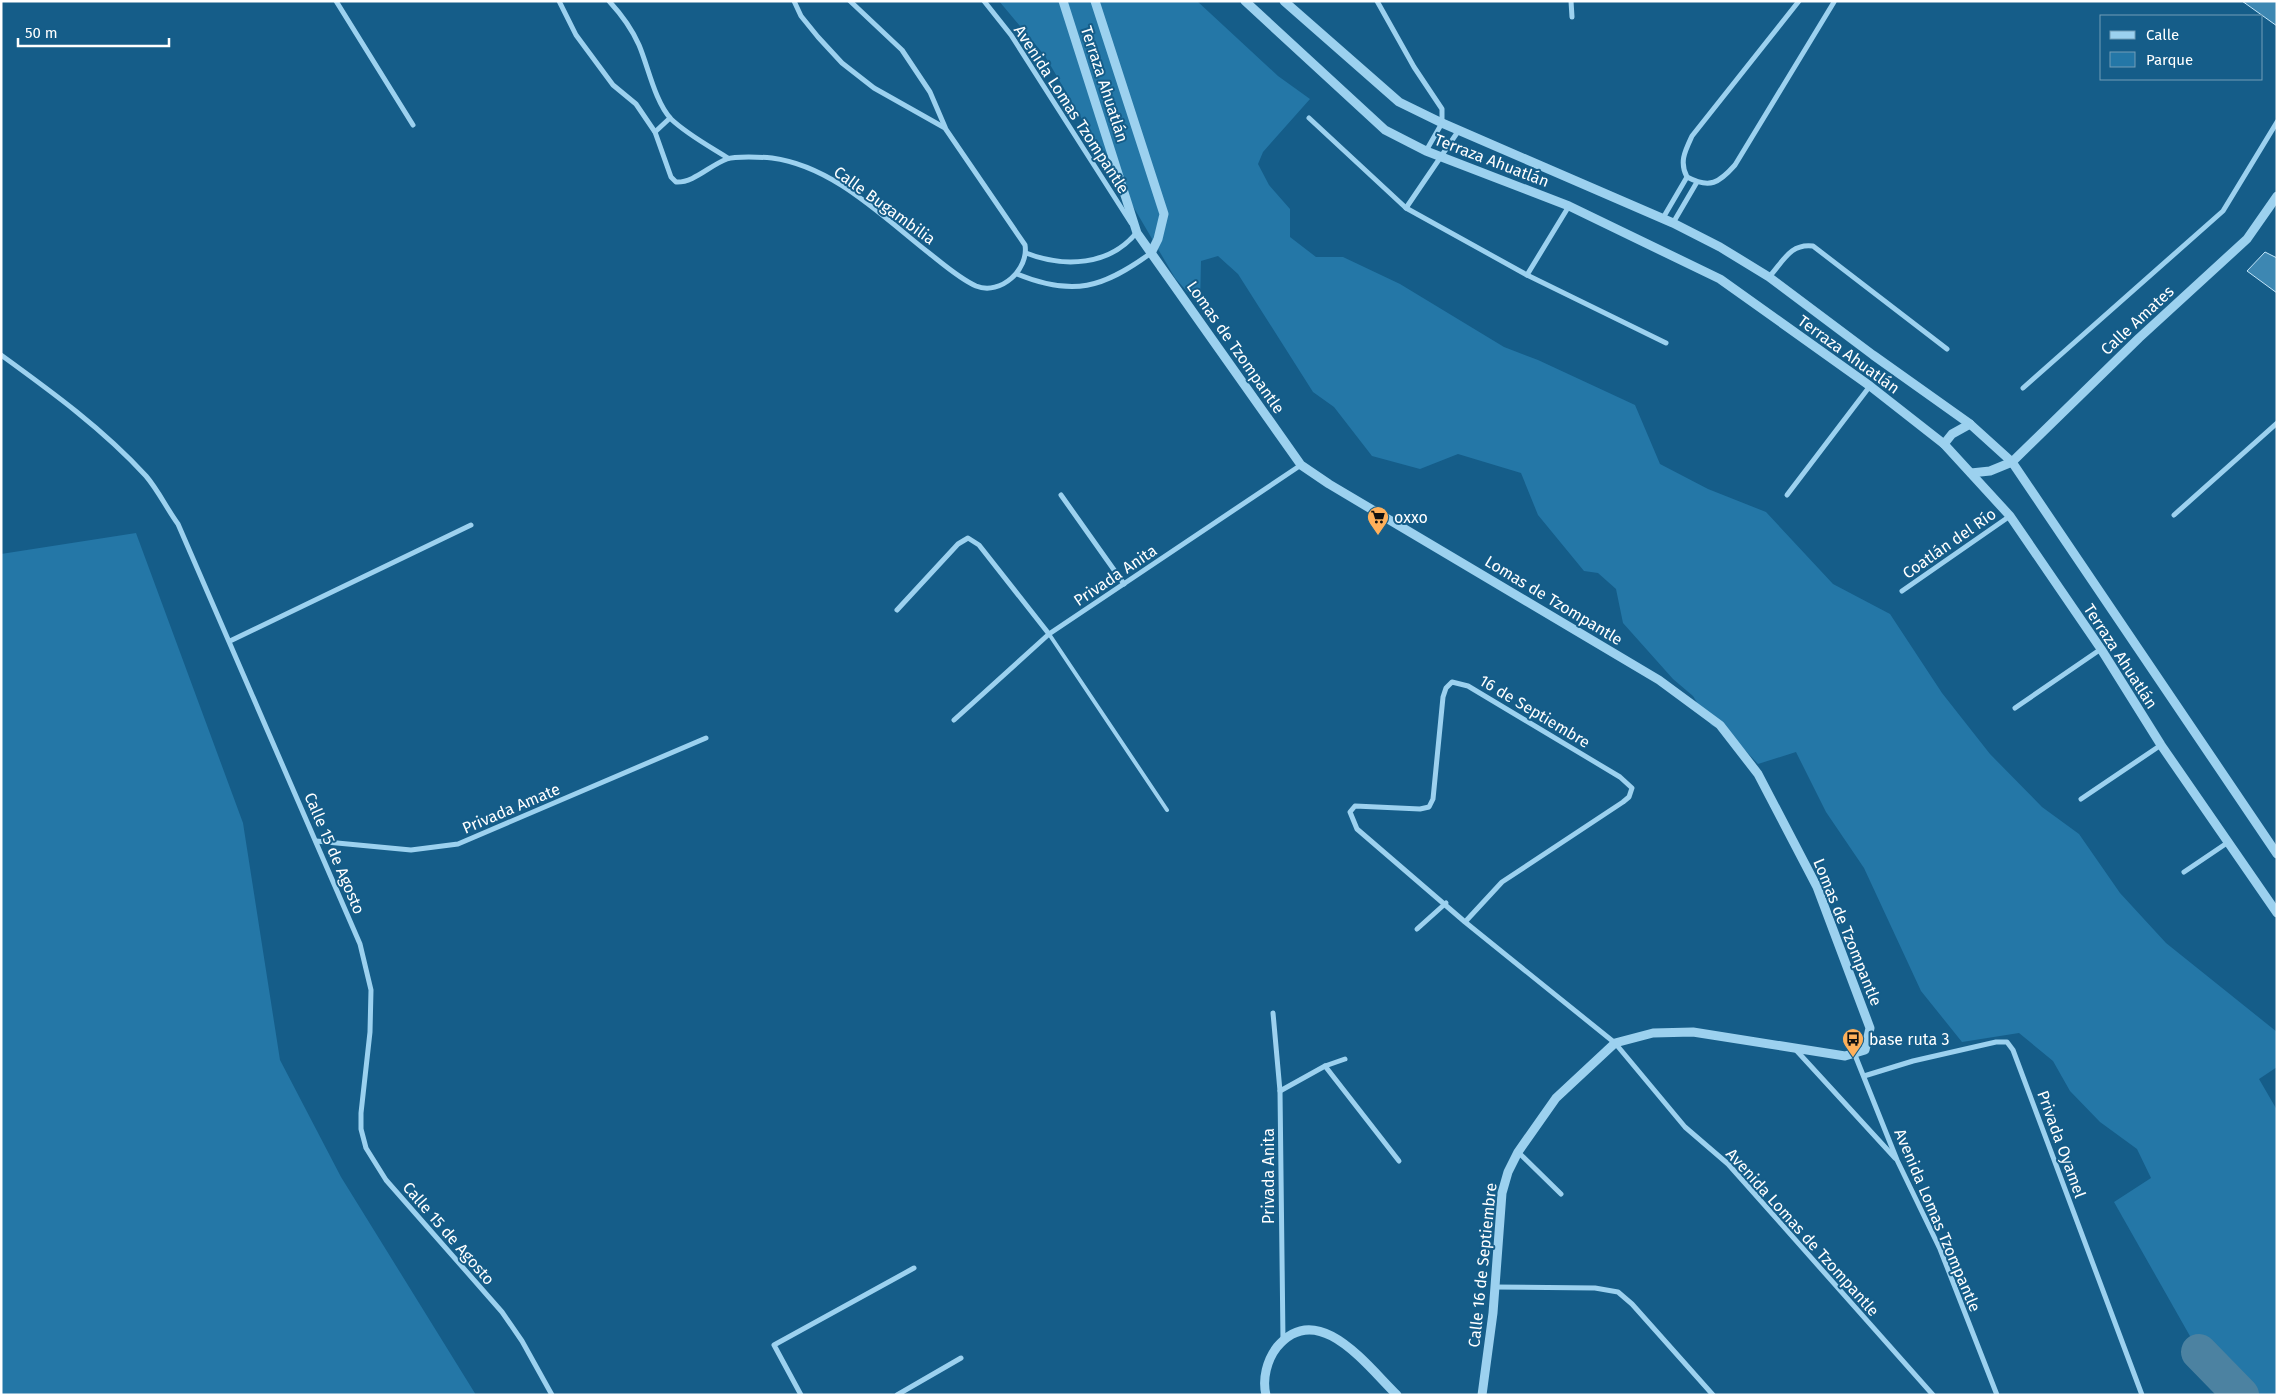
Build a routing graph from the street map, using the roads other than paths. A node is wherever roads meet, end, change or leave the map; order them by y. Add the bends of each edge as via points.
1 (336, 1) edge
2 (559, 1) edge
3 (609, 1) edge
4 (794, 1) edge
5 (850, 1) edge
6 (984, 1) edge
7 (1063, 1) edge
8 (1095, 1) edge
9 (1245, 1) edge
10 (1284, 1) edge
11 (1377, 1) edge
12 (1571, 1) edge
13 (1799, 1) edge
14 (1826, 1) edge
15 (1835, 2) edge
16 (1572, 17) dead end
17 (670, 118) junction
18 (1308, 118) dead end
19 (2277, 122) edge
20 (1442, 123) junction
21 (413, 125) dead end
22 (945, 128) junction
23 (1460, 130) junction
24 (655, 132) junction
25 (1426, 150) junction
26 (1441, 156) junction
27 (728, 158) junction
28 (1687, 177) junction
29 (1697, 182) junction
30 (2277, 196) edge
31 (1569, 206) junction
32 (1406, 208) junction
33 (1663, 218) junction
34 (1673, 223) junction
35 (1137, 233) junction
36 (1026, 253) junction
37 (1151, 253) junction
38 (1017, 274) junction
39 (1527, 275) junction
40 (1769, 278) junction
41 (1666, 343) dead end
42 (1947, 349) dead end
43 (1, 355) edge
44 (1870, 386) junction
45 (2023, 388) dead end
46 (2277, 423) edge
47 (1970, 424) junction
48 (1944, 444) junction
49 (2012, 462) junction
50 (1301, 465) junction
51 (1971, 473) junction
52 (1061, 495) dead end
53 (1787, 495) dead end
54 (2010, 516) junction
55 (2174, 516) dead end
56 (471, 525) dead end
57 (1124, 584) junction
58 (1902, 591) dead end
59 (897, 610) dead end
60 (1049, 634) junction
61 (230, 641) junction
62 (2101, 649) junction
63 (2015, 708) dead end
64 (954, 720) dead end
65 (706, 738) dead end
66 (2161, 745) junction
67 (2081, 799) dead end
68 (1167, 810) dead end
69 (316, 841) junction
70 (2227, 843) junction
71 (2277, 854) edge
72 (2184, 872) dead end
73 (1446, 904) junction
74 (2277, 913) edge
75 (1465, 922) junction
76 (1417, 929) dead end
77 (1273, 1013) dead end
78 (1615, 1043) junction
79 (1794, 1048) junction
80 (1856, 1055) junction
81 (1345, 1059) dead end
82 (1325, 1066) junction
83 (1864, 1076) junction
84 (1280, 1091) junction
85 (1518, 1152) junction
86 (1897, 1160) junction
87 (1399, 1161) dead end
88 (1561, 1194) dead end
89 (914, 1268) dead end
90 (1494, 1287) junction
91 (1283, 1340) junction
92 (961, 1358) dead end
93 (552, 1395) edge
94 (801, 1395) edge
95 (897, 1395) edge
96 (1266, 1395) edge
97 (1397, 1395) edge
98 (1482, 1395) edge
99 (1713, 1395) edge
100 (1933, 1395) edge
101 (1997, 1395) edge
102 (2142, 1395) edge

1 - 21 street
2 - 24 street, Calle Bugambilia via 576,35 613,85 636,104
3 - 17 street via 639,44 650,80
4 - 22 street via 801,16 842,63 874,88
5 - 22 street via 902,50 930,92
6 - 35 street, Avenida Lomas Tzompantle via 1011,35
7 - 35 street, Terraza Ahuatlán
8 - 37 street, Terraza Ahuatlán via 1164,214
9 - 25 street, Terraza Ahuatlán via 1385,130
10 - 20 street, Terraza Ahuatlán via 1399,102
11 - 20 street via 1439,104
12 - 16 street
13 - 28 street via 1692,136 1683,153 1683,169
14 - 15 street
15 - 29 street via 1735,165 1722,180
17 - 24 street
17 - 27 street
18 - 32 street
19 - 45 street via 2223,211
20 - 23 street, Terraza Ahuatlán
20 - 25 street
22 - 36 street via 1025,245
23 - 26 street
23 - 33 street, Terraza Ahuatlán
24 - 27 street, Calle Bugambilia via 670,176 676,182 685,182
25 - 26 street, Terraza Ahuatlán
26 - 31 street, Terraza Ahuatlán
26 - 32 street
27 - 38 street, Calle Bugambilia via 772,158 822,175 976,286 999,285
28 - 29 street
28 - 33 street
29 - 34 street
30 - 49 street, Calle Amates via 2247,239 2139,338
31 - 39 street
31 - 44 street, Terraza Ahuatlán via 1720,279
32 - 39 street
33 - 34 street, Terraza Ahuatlán
34 - 40 street, Terraza Ahuatlán via 1720,247
35 - 36 street via 1116,250 1081,263 1053,262
35 - 37 street, Lomas de Tzompantle
36 - 38 street
37 - 38 street via 1125,272 1104,282 1082,286 1060,287
37 - 50 street, Lomas de Tzompantle
39 - 41 street
40 - 42 street via 1794,248 1801,244 1813,246
40 - 47 street, Terraza Ahuatlán
43 - 61 street, Calle 15 de Agosto via 84,416 147,477 178,524
44 - 48 street, Terraza Ahuatlán
44 - 53 street
46 - 55 street
47 - 48 street via 1952,434
47 - 49 street, Terraza Ahuatlán
48 - 51 street, Terraza Ahuatlán
49 - 51 street via 1990,471
49 - 71 street, Terraza Ahuatlán
50 - 57 street, Privada Anita
50 - 80 street, Lomas de Tzompantle via 1659,680 1720,725 1758,774 1817,888 1870,1028 1865,1050
51 - 54 street, Terraza Ahuatlán
52 - 57 street
54 - 58 street, Coatlán del Río
54 - 62 street, Terraza Ahuatlán
56 - 61 street
57 - 60 street, Privada Anita
59 - 60 street via 958,544 968,538 979,545
60 - 64 street, Privada Anita
60 - 68 lane
61 - 69 street, Calle 15 de Agosto
62 - 63 street
62 - 66 street, Terraza Ahuatlán
65 - 69 street, Privada Amate via 458,844 411,850
66 - 67 street
66 - 70 street, Terraza Ahuatlán
69 - 93 street, Calle 15 de Agosto via 360,944 371,990 361,1113 366,1148 386,1180 502,1312
70 - 72 street
70 - 74 street, Terraza Ahuatlán
73 - 75 street, 16 de Septiembre
73 - 75 street, 16 de Septiembre via 1357,829 1350,812 1355,806 1362,805 1429,807 1433,799 1443,697 1452,682 1460,683 1620,777 1632,788 1622,802 1502,882
73 - 76 street
75 - 78 street, 16 de Septiembre
77 - 84 street, Privada Anita
78 - 79 street, Calle 16 de Septiembre via 1673,1031
78 - 85 street, Calle 16 de Septiembre via 1556,1098
78 - 100 street, Avenida Lomas de Tzompantle via 1685,1128 1728,1164
79 - 80 street, Calle 16 de Septiembre
79 - 86 street
80 - 83 street, Avenida Lomas Tzompantle
81 - 82 street
82 - 84 street
82 - 87 street
83 - 86 street, Avenida Lomas Tzompantle
83 - 102 street, Privada Oyamel via 1922,1059 2007,1042 2013,1050
84 - 91 street, Privada Anita
85 - 88 street
85 - 90 street, Calle 16 de Septiembre via 1502,1194
86 - 101 street, Avenida Lomas Tzompantle via 1940,1249
89 - 94 street via 774,1345
90 - 98 street, Calle 16 de Septiembre
90 - 99 street via 1595,1288 1618,1292
91 - 96 street via 1268,1362
91 - 97 street via 1310,1329 1325,1331 1338,1338
92 - 95 street

